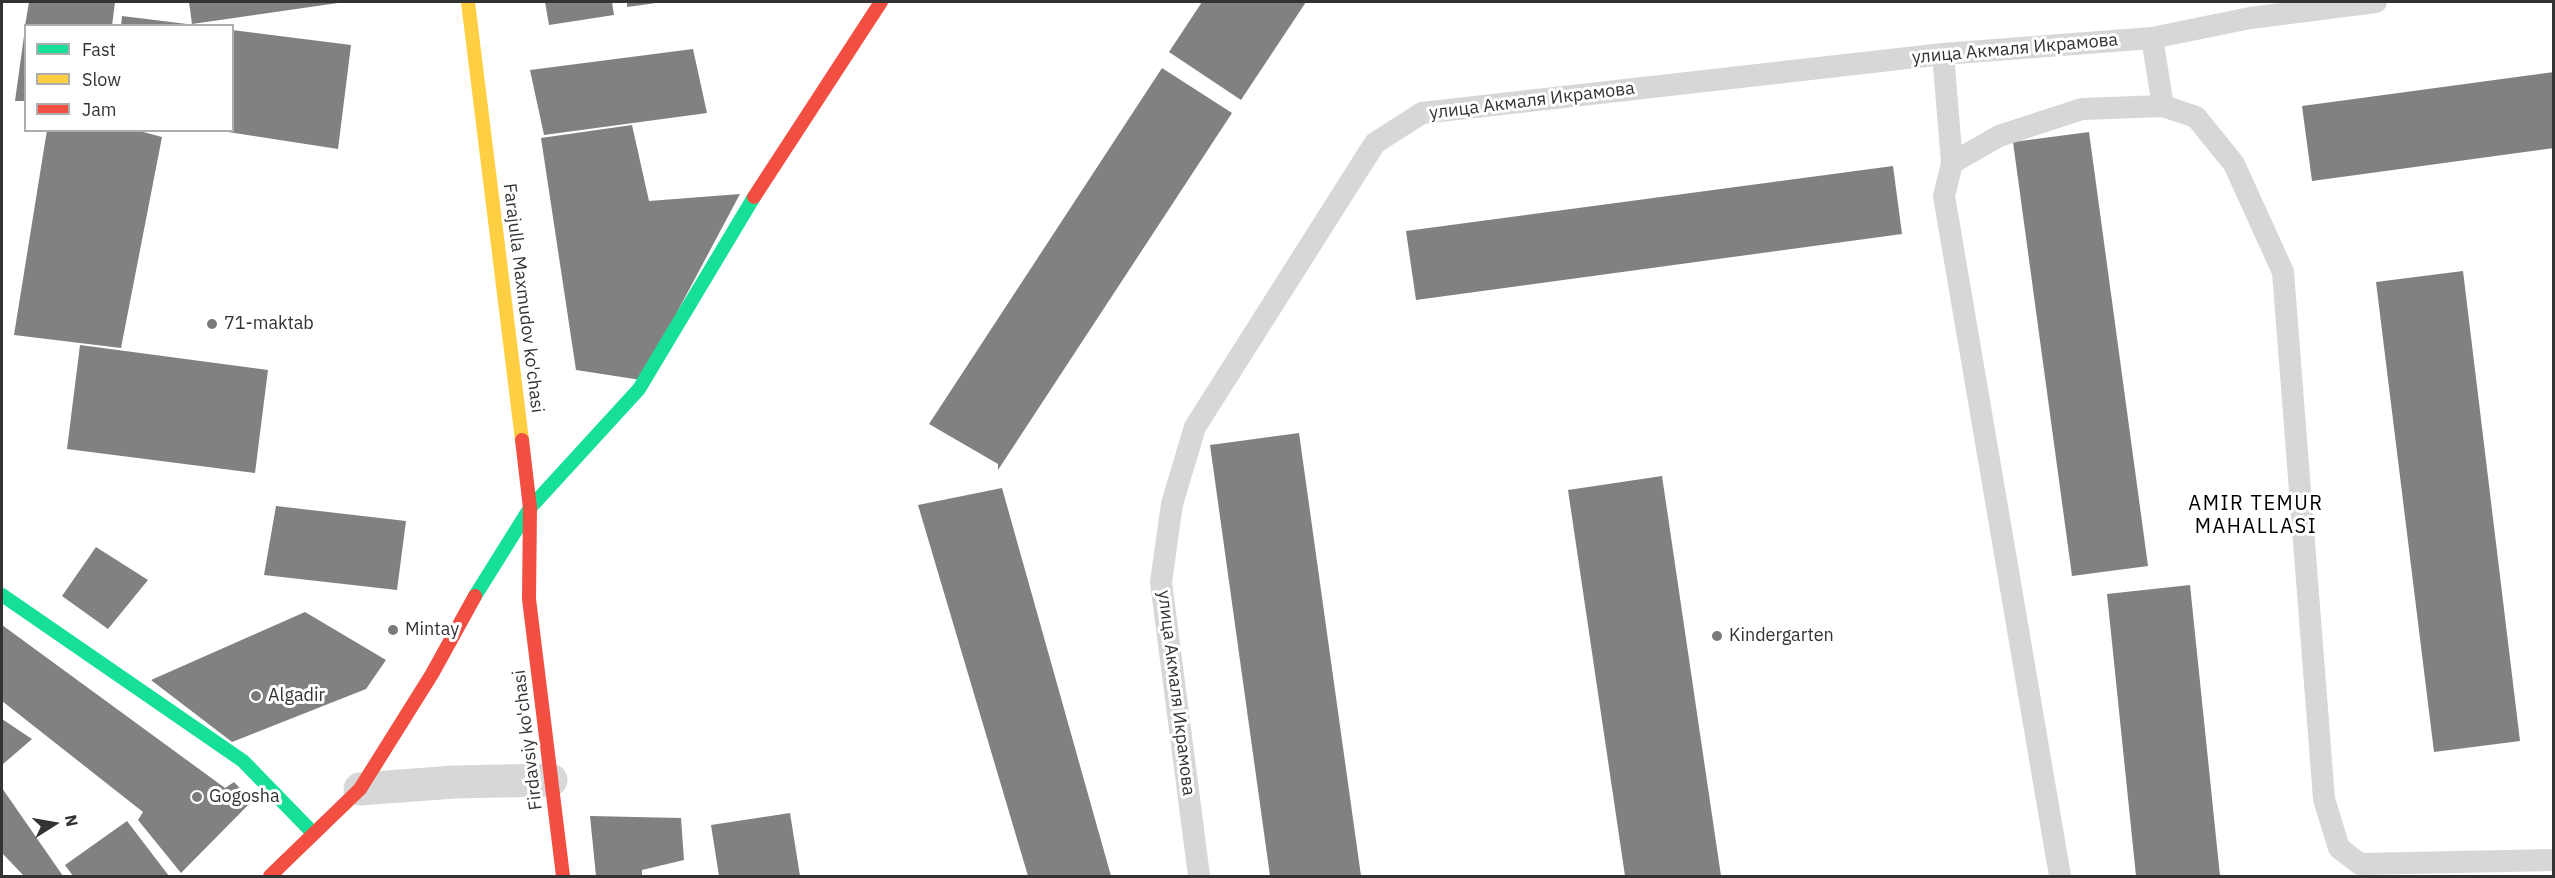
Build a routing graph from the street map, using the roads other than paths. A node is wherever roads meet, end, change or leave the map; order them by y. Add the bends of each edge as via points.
1 (468, 2) edge
2 (881, 2) edge
3 (2376, 2) edge
4 (2286, 7) edge
5 (2151, 38) junction
6 (1943, 54) junction
7 (2163, 106) junction
8 (1952, 163) junction
9 (530, 508) junction
10 (2, 595) edge
11 (530, 599) joint
12 (551, 780) junction
13 (360, 789) junction
14 (314, 833) junction
15 (2553, 860) edge
16 (270, 876) edge
17 (563, 876) edge
18 (1199, 876) edge
19 (2060, 876) edge

1 - 9 street, Farajulla Maxmudov ko'chasi
2 - 9 street via 737,223 639,389
3 - 4 lane, улица Акмаля Икрамова
4 - 5 lane, улица Акмаля Икрамова
5 - 6 lane, улица Акмаля Икрамова
5 - 7 lane
6 - 8 lane
6 - 18 lane, улица Акмаля Икрамова via 1422,113 1375,144 1195,427 1172,504 1161,582
7 - 8 lane via 2082,109 1999,136
7 - 15 lane via 2196,117 2234,164 2283,272 2325,800 2339,848 2360,864
8 - 19 lane via 1944,196
9 - 11 street, Farajulla Maxmudov ko'chasi
9 - 13 street
10 - 14 street via 243,761
11 - 12 street, Firdavsiy ko'chasi
12 - 13 street
12 - 17 street, Firdavsiy ko'chasi
13 - 14 street
14 - 16 street

